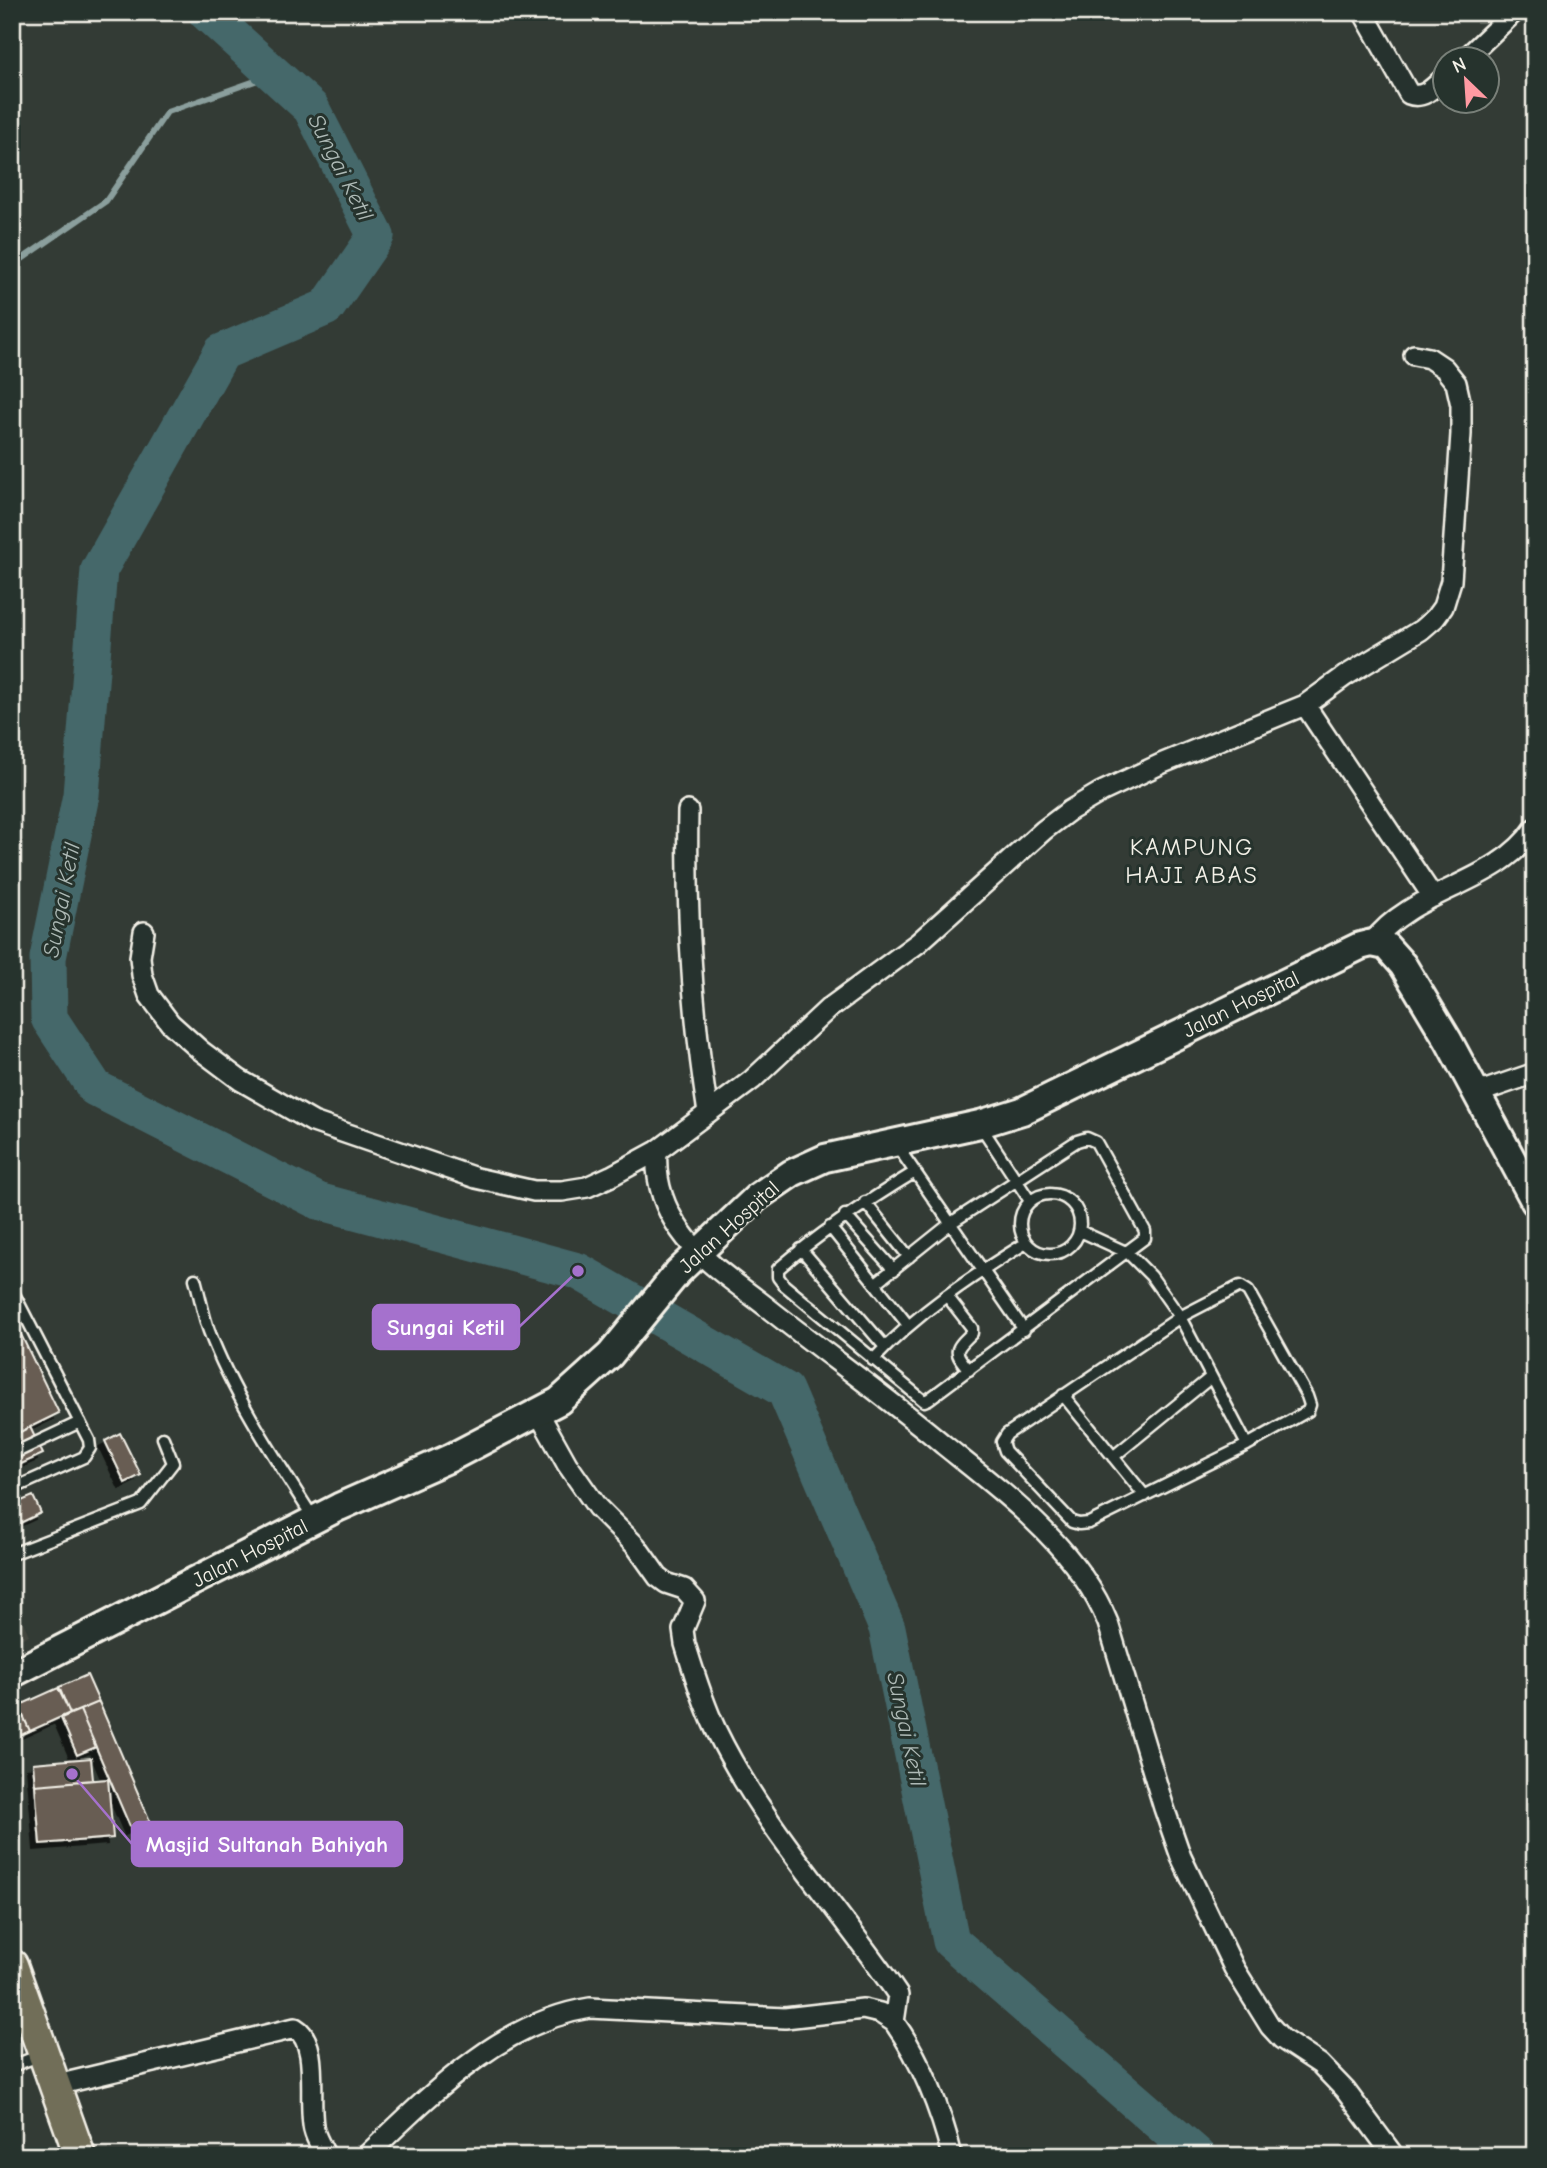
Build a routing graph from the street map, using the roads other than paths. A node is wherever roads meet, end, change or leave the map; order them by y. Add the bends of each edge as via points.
1 (1363, 12) edge
2 (1514, 12) edge
3 (1479, 46) edge
4 (1432, 87) edge
5 (1414, 355) dead end
6 (1305, 705) junction
7 (688, 811) dead end
8 (1535, 828) edge
9 (1433, 897) junction
10 (144, 932) dead end
11 (1372, 943) junction
12 (1535, 1073) edge
13 (1477, 1093) junction
14 (708, 1113) junction
15 (980, 1124) junction
16 (895, 1142) junction
17 (657, 1151) junction
18 (915, 1172) junction
19 (1016, 1178) junction
20 (1030, 1201) junction
21 (865, 1202) junction
22 (1535, 1202) edge
23 (845, 1215) junction
24 (950, 1223) junction
25 (830, 1227) junction
26 (1080, 1231) junction
27 (1026, 1243) junction
28 (801, 1249) junction
29 (699, 1252) junction
30 (1128, 1253) junction
31 (909, 1257) junction
32 (894, 1270) junction
33 (982, 1270) junction
34 (195, 1279) dead end
35 (876, 1283) junction
36 (12, 1290) edge
37 (947, 1296) junction
38 (1180, 1317) junction
39 (908, 1325) junction
40 (1024, 1330) junction
41 (885, 1347) junction
42 (873, 1360) junction
43 (969, 1370) junction
44 (1210, 1378) junction
45 (1063, 1395) junction
46 (538, 1412) junction
47 (80, 1422) junction
48 (163, 1438) dead end
49 (1247, 1445) junction
50 (12, 1454) edge
51 (1113, 1457) junction
52 (12, 1489) edge
53 (1144, 1496) junction
54 (315, 1520) junction
55 (12, 1554) edge
56 (12, 1674) edge
57 (12, 1965) edge
58 (894, 2022) junction
59 (45, 2053) junction
60 (12, 2066) edge
61 (57, 2085) junction
62 (80, 2156) edge
63 (326, 2156) edge
64 (366, 2156) edge
65 (952, 2156) edge
66 (1394, 2156) edge

1 - 4 street via 1409,94 1418,97
2 - 3 street
5 - 6 street via 1444,368 1456,383 1461,405 1448,596 1435,618 1420,630
6 - 9 street
6 - 14 street via 1163,763 1069,811 918,943 828,1009 752,1080
7 - 14 street via 689,950
8 - 9 street via 1502,861
9 - 11 street via 1391,921
10 - 17 street via 142,975 149,995 170,1023 240,1080 313,1122 476,1178 534,1191 587,1187
11 - 13 main road via 1386,946 1403,965
11 - 15 main road, Jalan Hospital via 1033,1106
12 - 13 street
13 - 22 main road
14 - 17 street
15 - 16 main road, Jalan Hospital
15 - 19 lane
16 - 18 lane
16 - 29 main road, Jalan Hospital via 825,1158 792,1173 757,1197
17 - 29 street via 661,1193 681,1231
18 - 21 lane
18 - 24 lane
19 - 20 lane
19 - 24 lane
19 - 30 lane via 1077,1141 1087,1138 1096,1142 1145,1231 1145,1238
20 - 26 lane via 1041,1195 1066,1198 1080,1218
20 - 27 lane via 1019,1222
21 - 23 lane
21 - 31 lane
23 - 25 lane
23 - 32 lane
24 - 31 lane
24 - 33 lane
25 - 28 lane
25 - 35 lane
26 - 27 lane via 1063,1252 1050,1255 1036,1252
26 - 30 lane
27 - 33 lane
28 - 41 lane
28 - 42 lane via 778,1269 778,1277
29 - 46 main road, Jalan Hospital via 582,1382
29 - 66 street via 993,1482 1067,1555 1099,1600 1181,1857 1234,1968 1270,2026 1320,2064 1345,2090
30 - 38 lane
30 - 40 lane
31 - 32 lane
32 - 35 lane
33 - 37 lane
33 - 40 lane
34 - 54 lane via 209,1331 235,1385
35 - 39 lane
36 - 47 lane
37 - 39 lane
37 - 43 lane via 972,1328 957,1352
38 - 44 lane
38 - 45 lane
38 - 49 lane via 1235,1287 1244,1287 1307,1396 1308,1411
39 - 41 lane
40 - 43 lane
41 - 42 lane
42 - 43 lane via 923,1401
44 - 49 lane
44 - 51 lane
45 - 51 lane
45 - 53 lane via 1007,1434 1002,1442 1004,1451 1072,1522 1089,1523
46 - 54 main road, Jalan Hospital
46 - 58 street via 597,1507 658,1577 691,1594 695,1601 683,1630 685,1644 715,1728 805,1870 898,1996
47 - 50 lane
47 - 52 lane via 90,1448 84,1458
48 - 55 lane via 173,1464 141,1504
49 - 53 lane
51 - 53 lane
54 - 56 main road, Jalan Hospital
57 - 59 main road via 27,2020
58 - 64 street via 863,2009 785,2018 590,2008 564,2012 494,2047 458,2072
58 - 65 street via 915,2057
59 - 60 lane
59 - 61 main road
61 - 62 main road
61 - 63 street via 295,2028 309,2047 314,2131

